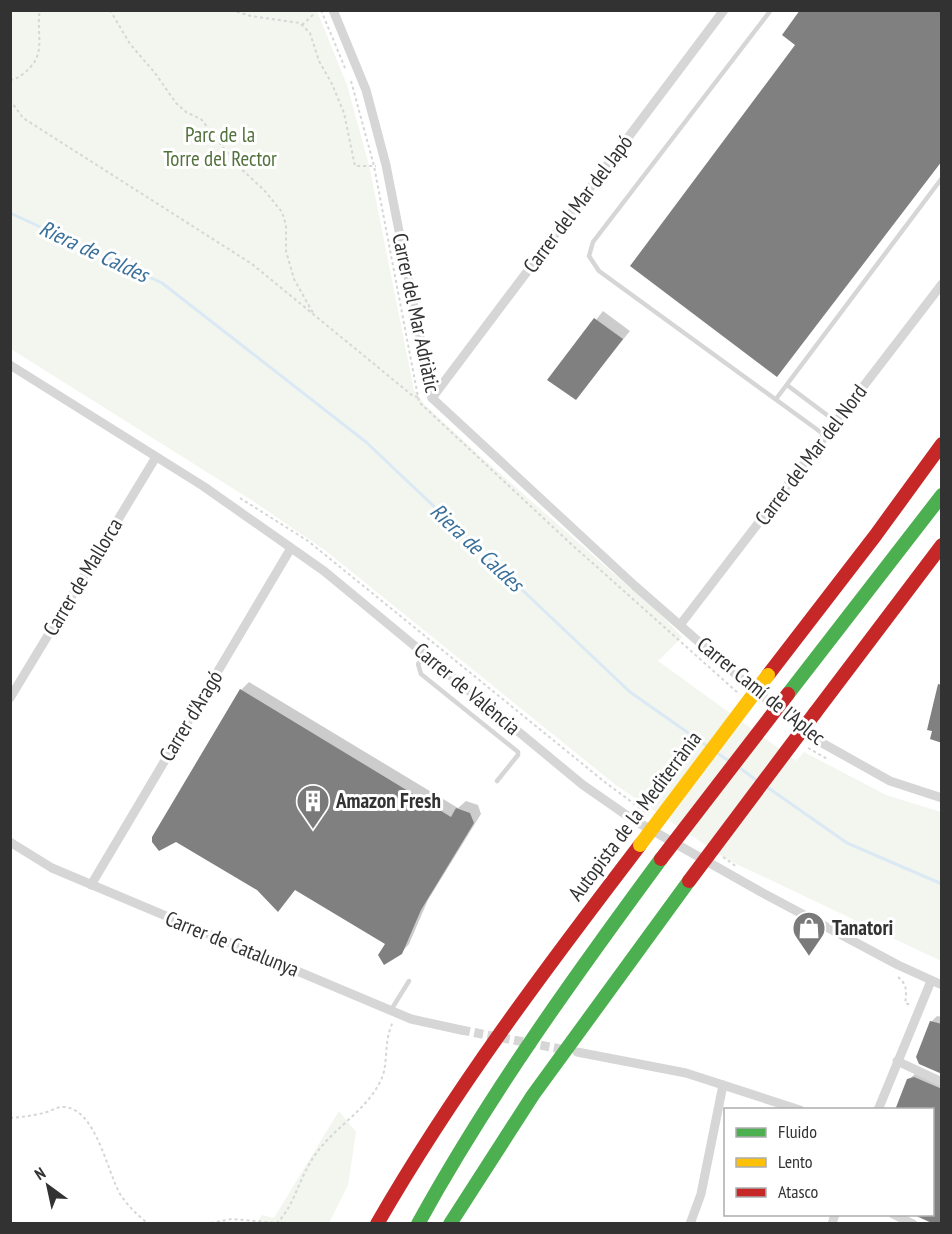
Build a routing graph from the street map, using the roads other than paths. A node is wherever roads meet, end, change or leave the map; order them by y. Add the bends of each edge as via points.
1 (333, 10) edge
2 (724, 10) edge
3 (771, 10) edge
4 (942, 178) edge
5 (942, 284) edge
6 (10, 365) edge
7 (787, 385) junction
8 (432, 398) junction
9 (776, 399) junction
10 (836, 422) junction
11 (826, 436) junction
12 (942, 444) edge
13 (156, 457) junction
14 (942, 495) edge
15 (942, 545) edge
16 (291, 548) junction
17 (680, 625) junction
18 (426, 655) junction
19 (10, 698) edge
20 (497, 781) dead end
21 (942, 798) edge
22 (10, 842) edge
23 (90, 885) junction
24 (409, 981) dead end
25 (931, 981) junction
26 (942, 985) edge
27 (395, 1012) junction
28 (461, 1030) tunnel mouth
29 (577, 1052) tunnel mouth
30 (897, 1061) junction
31 (942, 1082) edge
32 (723, 1085) junction
33 (794, 1108) edge
34 (879, 1108) edge
35 (487, 1165) junction
36 (895, 1216) edge
37 (376, 1224) edge
38 (418, 1224) edge
39 (450, 1224) edge
40 (458, 1224) edge
41 (690, 1224) edge
42 (913, 1224) edge

1 - 8 street, Carrer del Mar Adriàtic via 366,90 386,165
2 - 8 street, Carrer del Mar del Japó
3 - 9 lane via 593,242 589,256 599,271
4 - 7 lane
5 - 10 street, Carrer del Mar del Nord
6 - 13 street, Carrer de València
7 - 9 lane
7 - 10 lane
8 - 17 street, Carrer del Mar Adriàtic
9 - 11 lane
10 - 11 street, Carrer del Mar del Nord
11 - 17 street, Carrer del Mar del Nord
12 - 37 highway, Autopista de la Mediterrània, bridge via 503,1028 428,1137
13 - 16 street, Carrer de València
13 - 19 street, Carrer de Mallorca
14 - 38 highway, bridge via 611,927 511,1070
15 - 35 highway, bridge via 557,1060
16 - 18 street, Carrer de València
16 - 23 street, Carrer d'Aragó
17 - 21 street, Carrer Camí de l'Aplec via 815,740 891,781
18 - 20 lane via 418,664 421,674 518,752
18 - 25 street, Carrer de València via 583,785 632,819
22 - 23 street, Carrer de Catalunya via 52,868
23 - 27 street, Carrer de Catalunya
24 - 27 lane
25 - 26 street, Carrer de València
25 - 30 street
27 - 28 street, Carrer de Catalunya
29 - 32 street via 686,1073
30 - 31 street
30 - 34 street
32 - 33 street
32 - 41 street via 701,1194
35 - 39 highway
35 - 40 highway
36 - 42 street

